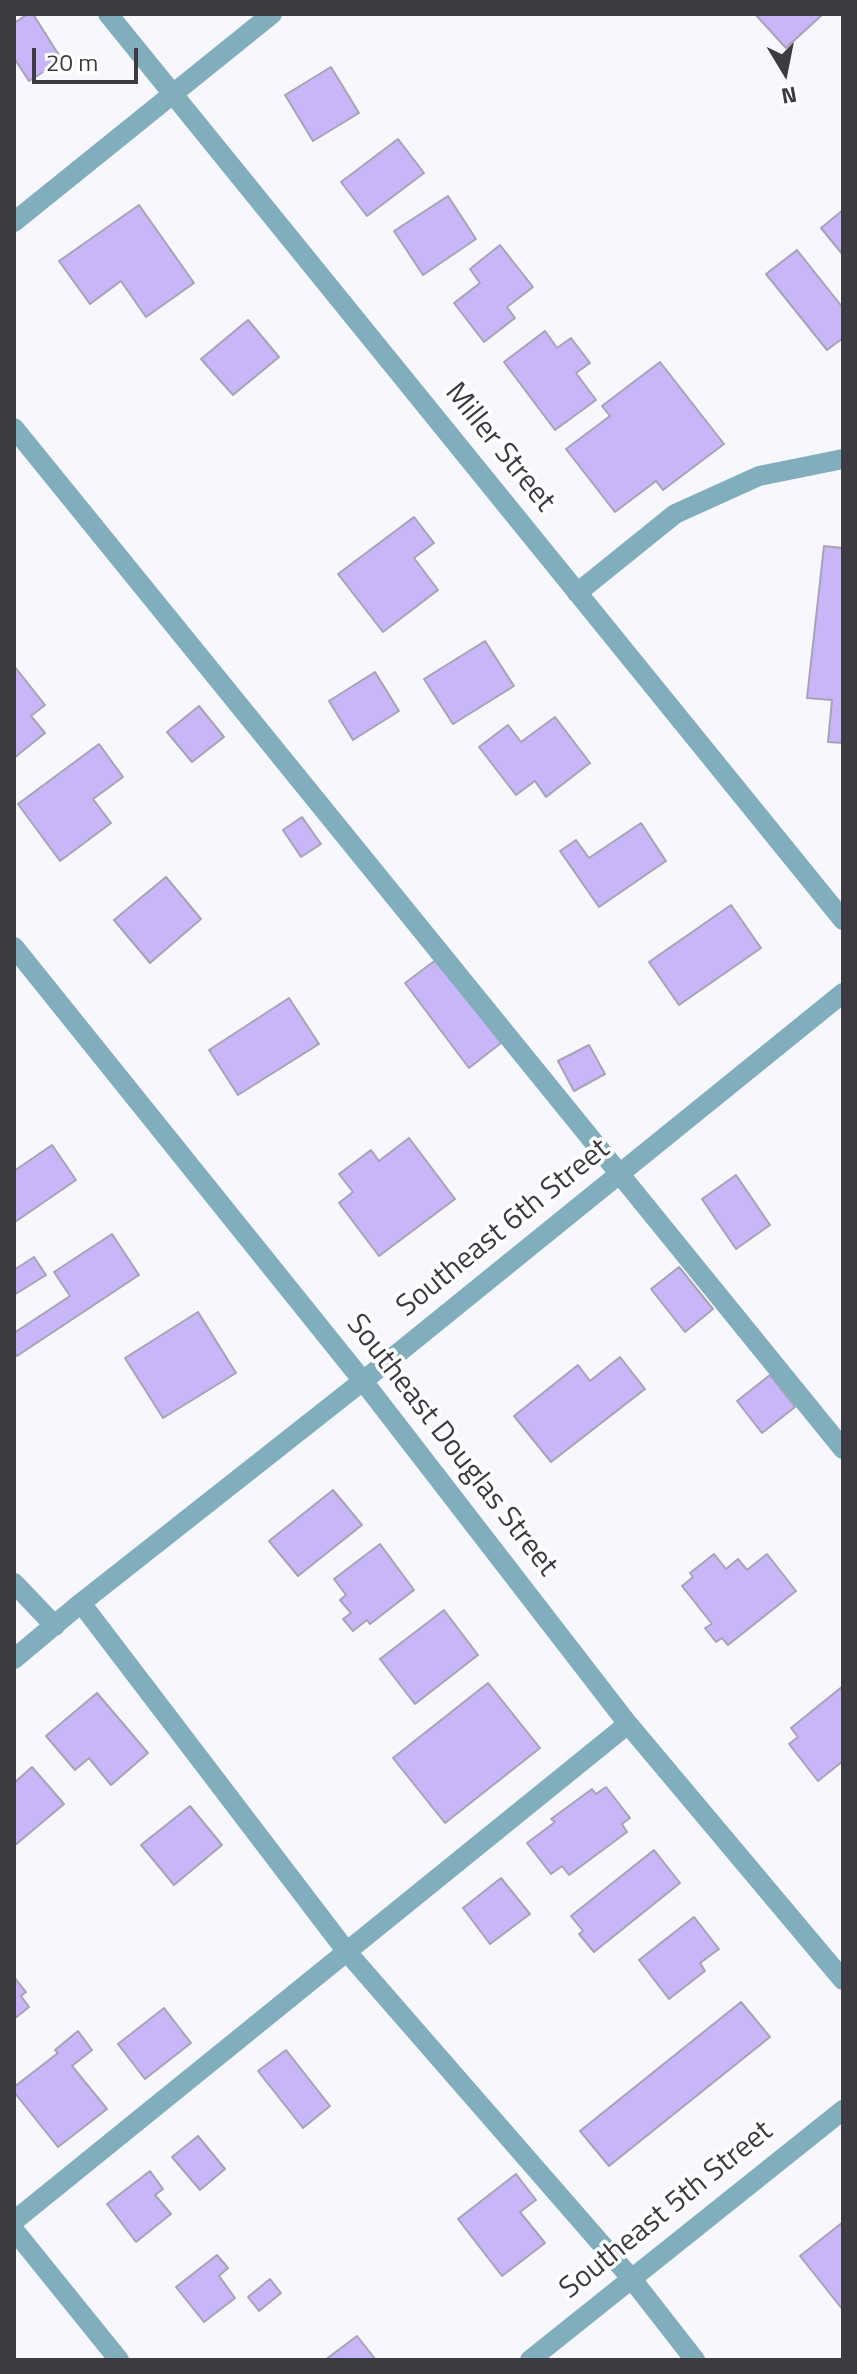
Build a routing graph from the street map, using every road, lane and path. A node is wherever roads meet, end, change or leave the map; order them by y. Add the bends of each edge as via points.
1 (108, 14) edge
2 (272, 14) edge
3 (173, 95) junction
4 (14, 222) edge
5 (14, 428) edge
6 (843, 459) edge
7 (577, 593) junction
8 (843, 920) edge
9 (14, 947) edge
10 (843, 993) edge
11 (621, 1173) junction
12 (363, 1381) junction
13 (843, 1449) edge
14 (14, 1583) edge
15 (81, 1603) junction
16 (55, 1626) junction
17 (14, 1659) edge
18 (628, 1724) junction
19 (347, 1952) junction
20 (843, 1980) edge
21 (843, 2110) edge
22 (14, 2221) edge
23 (14, 2230) edge
24 (631, 2278) junction
25 (119, 2360) edge
26 (530, 2360) edge
27 (695, 2360) edge

1 - 3 street, Miller Street
2 - 3 street
3 - 4 street
3 - 7 street, Miller Street
5 - 11 street
6 - 7 street via 759,476 675,514
7 - 8 street, Miller Street
9 - 12 street, Southeast Douglas Street
10 - 11 street, Southeast 6th Street
11 - 12 street, Southeast 6th Street
11 - 13 street
12 - 15 street, Southeast 6th Street
12 - 18 street, Southeast Douglas Street
14 - 16 street
15 - 16 street, Southeast 6th Street
15 - 19 street
16 - 17 street, Southeast 6th Street
18 - 19 street
18 - 20 street, Southeast Douglas Street
19 - 22 street
19 - 24 street
21 - 24 street, Southeast 5th Street
23 - 25 street
24 - 26 street, Southeast 5th Street
24 - 27 street

